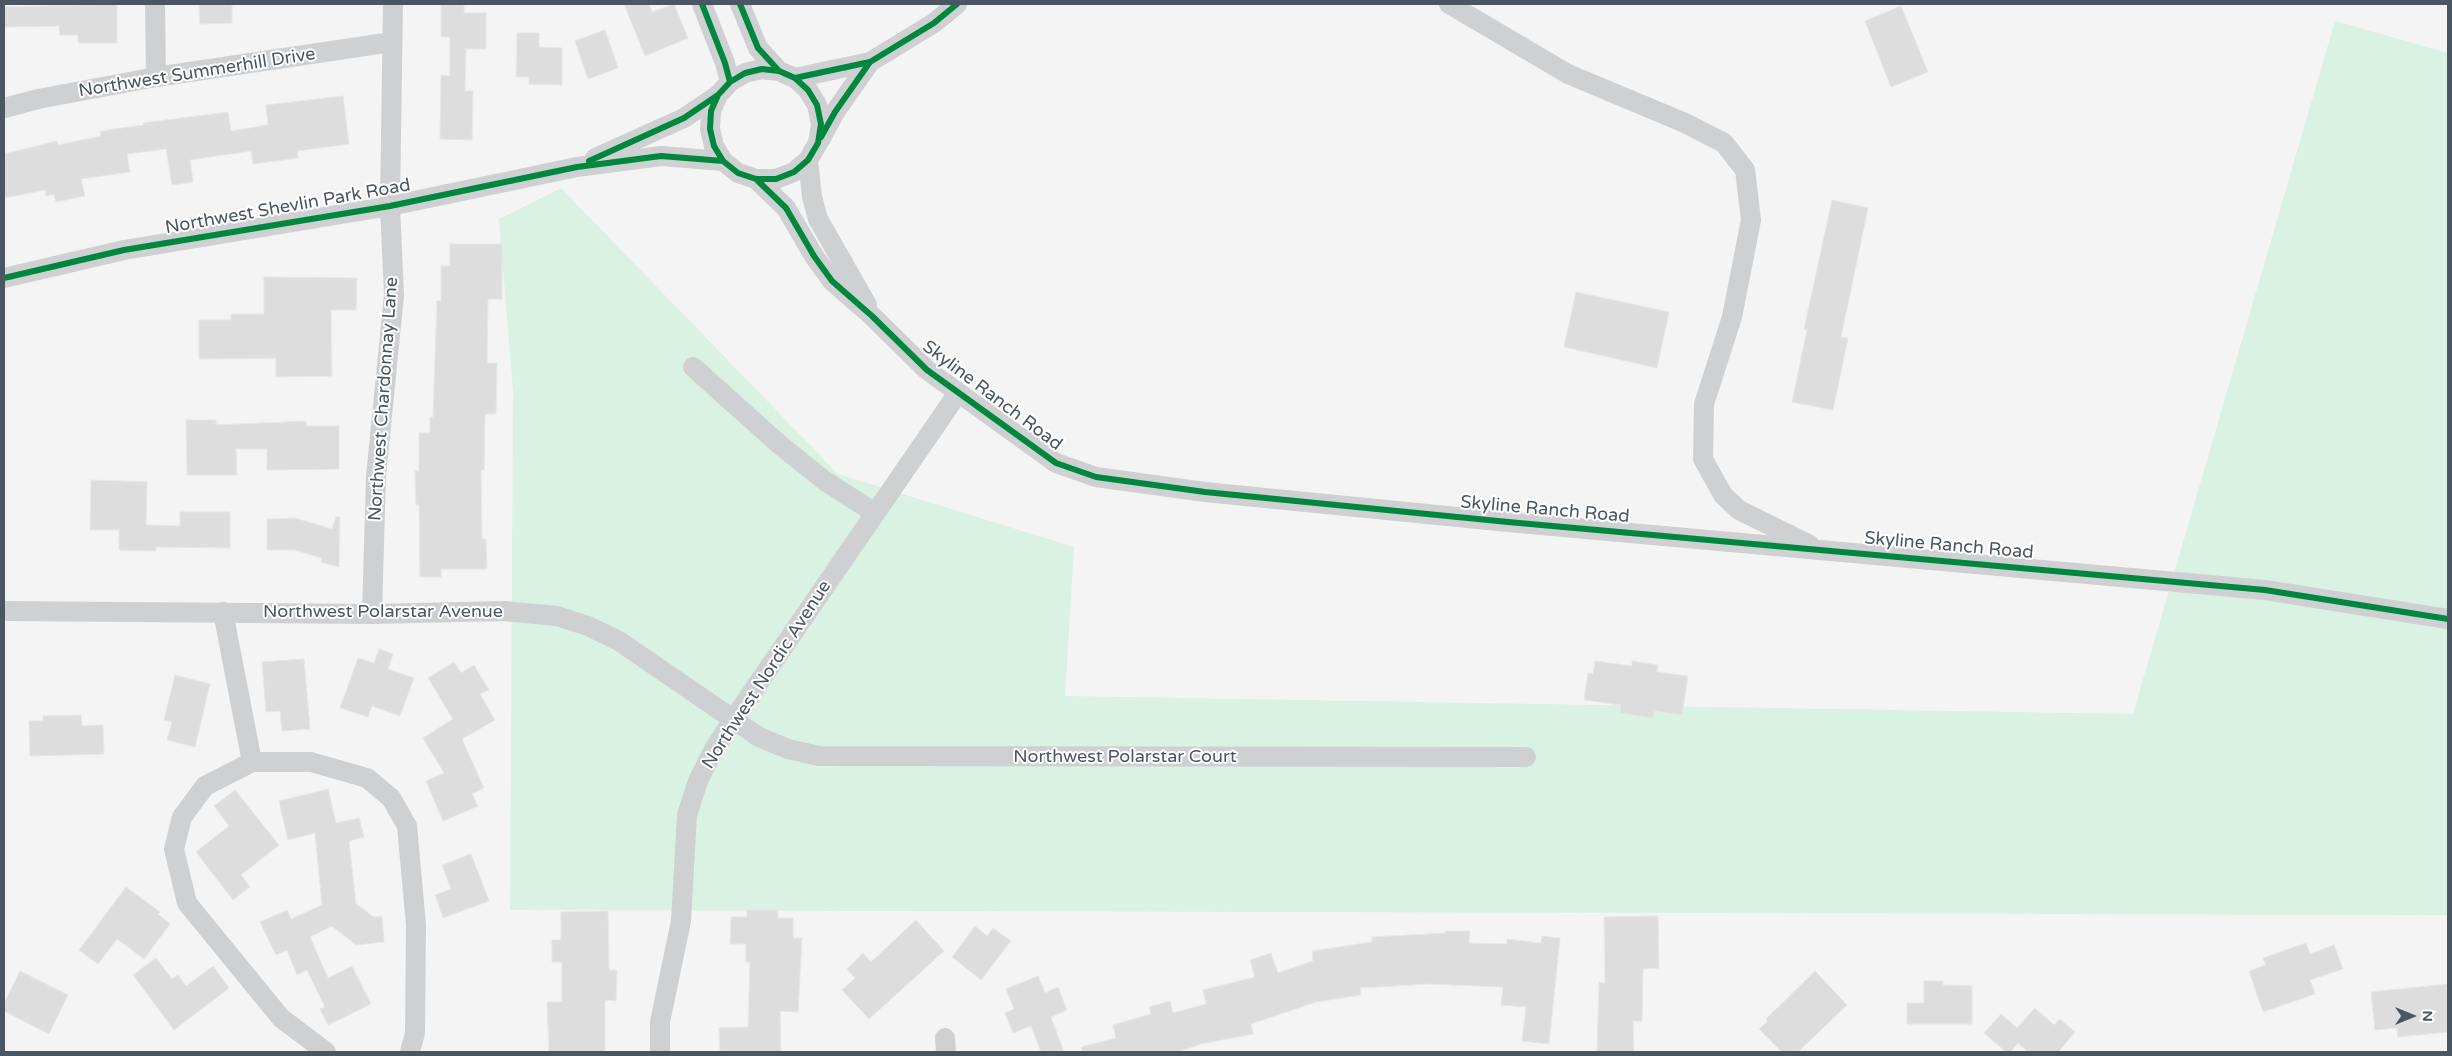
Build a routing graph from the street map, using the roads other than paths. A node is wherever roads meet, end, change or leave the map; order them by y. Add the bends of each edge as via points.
1 (155, 4) edge
2 (393, 4) edge
3 (702, 4) edge
4 (740, 4) edge
5 (957, 4) edge
6 (1449, 4) edge
7 (392, 42) junction
8 (870, 62) junction
9 (787, 74) junction
10 (156, 77) junction
11 (724, 89) junction
12 (4, 108) edge
13 (813, 151) junction
14 (723, 161) junction
15 (577, 167) junction
16 (756, 180) junction
17 (390, 206) junction
18 (4, 278) edge
19 (872, 316) junction
20 (693, 367) dead end
21 (958, 393) junction
22 (875, 513) junction
23 (1821, 550) junction
24 (4, 610) edge
25 (224, 612) junction
26 (372, 614) junction
27 (2448, 619) edge
28 (733, 720) junction
29 (1526, 757) dead end
30 (252, 762) junction
31 (326, 1052) edge
32 (410, 1052) edge
33 (660, 1052) edge

1 - 10 street
2 - 7 street, Northwest Chardonnay Lane
3 - 11 street via 725,63
4 - 9 street via 758,48
5 - 8 street via 934,23
6 - 23 street via 1568,74 1685,122 1724,143 1745,170 1751,220 1732,317 1704,404 1703,459 1723,495 1739,510
7 - 10 street, Northwest Summerhill Drive
7 - 17 street, Northwest Chardonnay Lane
8 - 9 street
8 - 13 street via 835,112
9 - 11 street via 762,69 753,71 745,73
9 - 13 street via 808,90 817,105 821,124
10 - 12 street, Northwest Summerhill Drive
11 - 14 street via 711,112 710,129 714,146
11 - 15 street, Northwest Shevlin Park Road via 684,118
13 - 16 street via 794,172 776,179
13 - 19 street, Skyline Ranch Road via 812,197 818,219
14 - 15 street, Northwest Shevlin Park Road via 661,156
14 - 16 street via 738,173
15 - 17 street, Northwest Shevlin Park Road
16 - 19 street, Skyline Ranch Road via 786,208 832,280
17 - 18 street, Northwest Shevlin Park Road via 124,250
17 - 26 street, Northwest Chardonnay Lane via 394,295 376,476
19 - 21 street, Skyline Ranch Road via 927,370
20 - 22 street via 780,445 825,481
21 - 22 street, Northwest Nordic Avenue
21 - 23 street, Skyline Ranch Road via 1056,464 1096,477 1225,494
22 - 28 street, Northwest Nordic Avenue
23 - 27 street, Skyline Ranch Road via 2264,590
24 - 25 street, Northwest Polarstar Avenue
25 - 26 street, Northwest Polarstar Avenue
25 - 30 street
26 - 28 street, Northwest Polarstar Avenue via 504,611 557,616 619,641
28 - 29 street, Northwest Polarstar Court via 759,738 819,756
28 - 33 street, Northwest Nordic Avenue via 698,781 688,815 682,921 660,1022
30 - 31 street via 204,786 182,817 174,849 187,903 281,1018
30 - 32 street via 311,762 367,778 391,798 407,826 416,924 415,1033

